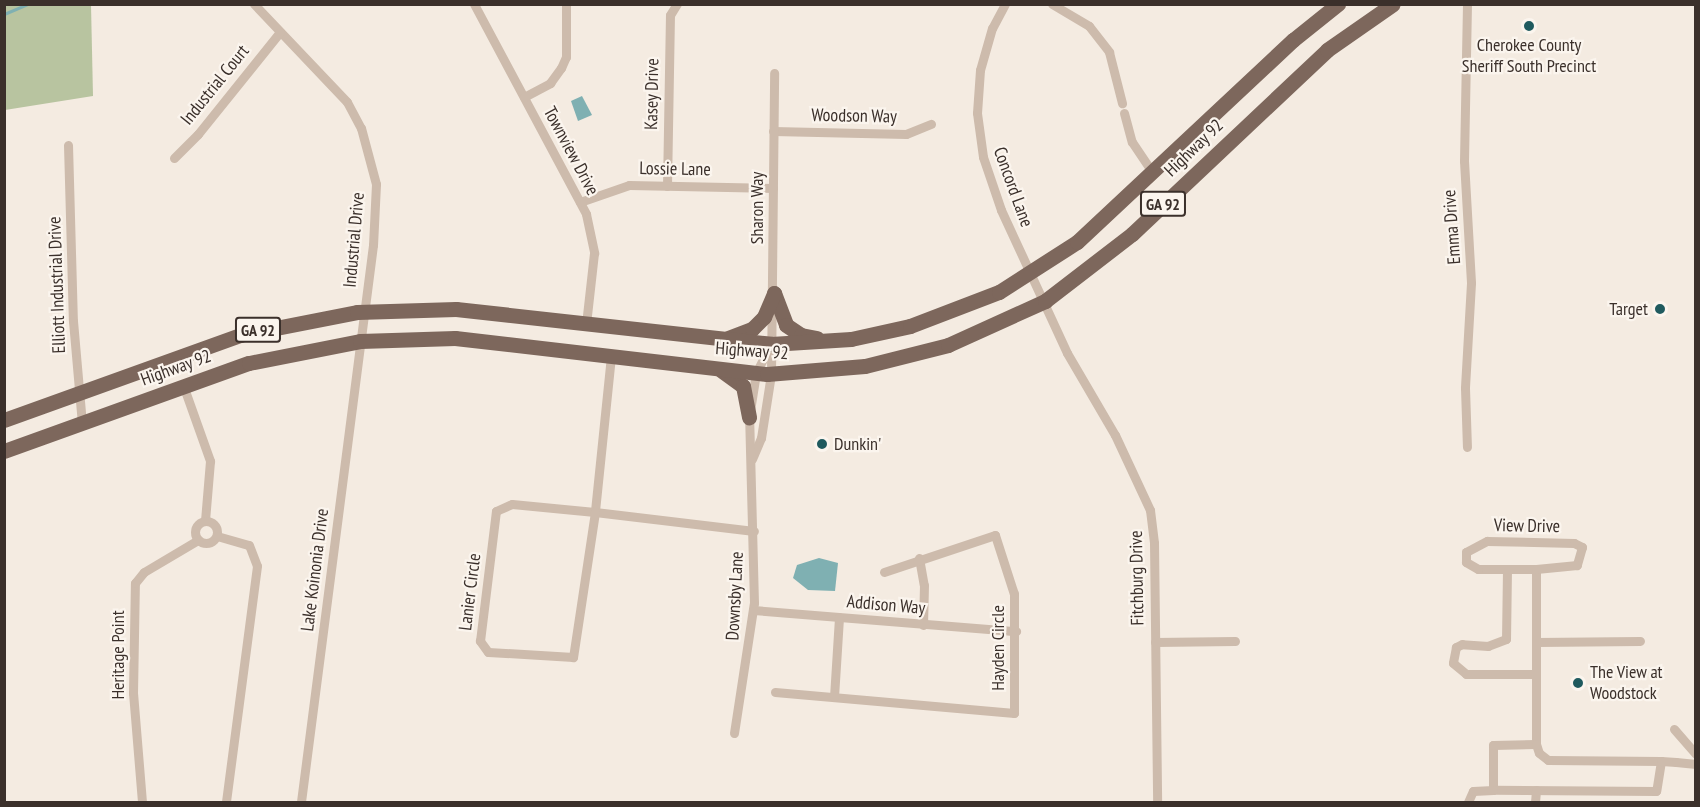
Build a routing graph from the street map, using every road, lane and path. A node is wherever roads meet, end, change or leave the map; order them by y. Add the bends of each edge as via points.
1 (254, 4) edge
2 (474, 4) edge
3 (566, 4) edge
4 (677, 4) edge
5 (1005, 4) edge
6 (1052, 4) edge
7 (1321, 4) edge
8 (1338, 4) edge
9 (1393, 4) edge
10 (1467, 4) edge
11 (1312, 24) junction
12 (280, 32) junction
13 (774, 73) dead end
14 (524, 97) junction
15 (931, 124) dead end
16 (773, 131) junction
17 (68, 145) dead end
18 (174, 158) dead end
19 (1153, 174) junction
20 (667, 186) junction
21 (773, 188) junction
22 (580, 202) junction
23 (1030, 274) junction
24 (774, 293) junction
25 (1045, 301) junction
26 (364, 312) junction
27 (586, 324) junction
28 (723, 340) junction
29 (360, 341) junction
30 (832, 341) junction
31 (771, 344) junction
32 (611, 356) junction
33 (720, 369) junction
34 (756, 373) junction
35 (771, 374) junction
36 (183, 386) junction
37 (79, 393) junction
38 (749, 417) junction
39 (4, 420) edge
40 (82, 423) junction
41 (1467, 447) dead end
42 (4, 451) edge
43 (752, 459) junction
44 (595, 512) junction
45 (205, 520) junction
46 (754, 531) junction
47 (217, 536) junction
48 (198, 540) junction
49 (919, 558) junction
50 (1507, 569) junction
51 (1536, 569) junction
52 (884, 572) dead end
53 (753, 610) junction
54 (839, 617) junction
55 (923, 625) junction
56 (1016, 631) junction
57 (1236, 641) dead end
58 (1640, 641) dead end
59 (1155, 642) junction
60 (1537, 642) junction
61 (1536, 674) junction
62 (775, 692) dead end
63 (834, 697) junction
64 (1674, 729) dead end
65 (734, 733) dead end
66 (1536, 744) junction
67 (1695, 754) edge
68 (1661, 762) junction
69 (1695, 764) edge
70 (1493, 790) junction
71 (1536, 790) junction
72 (1608, 791) junction
73 (1656, 791) junction
74 (142, 802) edge
75 (226, 802) edge
76 (301, 802) edge
77 (1156, 802) edge
78 (1468, 802) edge
79 (1535, 802) edge
80 (1608, 802) edge
81 (1656, 802) edge

1 - 12 street, Industrial Drive
2 - 14 street, Townview Drive
3 - 14 street via 566,57 550,83
4 - 20 street, Kasey Drive via 670,15
5 - 23 street, Concord Lane via 984,52 977,113 989,180
6 - 19 street via 1089,26 1104,46 1132,142
7 - 11 street
8 - 11 main road, Highway 92 / GA 92
9 - 25 main road, Highway 92 / GA 92 via 1327,50 1132,234
10 - 41 street, Emma Drive via 1464,161 1471,275 1465,388
11 - 19 main road, Highway 92 / GA 92
12 - 18 street, Industrial Court
12 - 26 street, Industrial Drive via 347,102 361,128 370,158 376,207
13 - 16 street, Sharon Way
14 - 22 street, Townview Drive
15 - 16 street, Woodson Way via 906,134
16 - 21 street, Sharon Way
17 - 37 street, Elliott Industrial Drive
19 - 23 main road, Highway 92 / GA 92 via 1077,242
20 - 21 street, Lossie Lane
20 - 22 street, Lossie Lane via 614,187
21 - 24 street, Sharon Way
22 - 27 street, Townview Drive via 594,253
23 - 25 street, Fitchburg Drive
23 - 30 main road, Highway 92 / GA 92 via 963,308 931,319 898,330
24 - 28 main road via 764,317 752,328
24 - 30 main road via 786,325 801,335
24 - 31 street, Sharon Way
25 - 35 main road, Highway 92 / GA 92 via 984,331 904,358 849,368
25 - 59 street, Fitchburg Drive via 1067,352 1115,435 1150,510
26 - 27 main road, Highway 92 / GA 92 via 456,309
26 - 29 street, Industrial Drive
26 - 37 main road, Highway 92 / GA 92 via 314,318 240,335
27 - 28 main road, Highway 92 / GA 92
28 - 31 main road, Highway 92 / GA 92
29 - 32 main road, Highway 92 / GA 92 via 454,338
29 - 36 main road, Highway 92 / GA 92 via 281,354
29 - 76 street, Lake Koinonia Drive
30 - 31 main road, Highway 92 / GA 92
31 - 34 street, Downsby Lane
31 - 35 street, Downsby Lane
32 - 33 main road, Highway 92 / GA 92
32 - 44 street, Lanier Circle
33 - 34 main road, Highway 92 / GA 92
33 - 38 main road via 743,386
34 - 35 main road, Highway 92 / GA 92
34 - 38 street, Downsby Lane
35 - 43 street, Downsby Lane via 761,438
36 - 40 main road, Highway 92 / GA 92
36 - 45 street via 210,461
37 - 39 main road, Highway 92 / GA 92
37 - 40 street, Elliott Industrial Drive
38 - 43 street, Downsby Lane
40 - 42 main road, Highway 92 / GA 92
43 - 46 street, Downsby Lane
44 - 44 street, Lanier Circle via 573,657 488,652 480,641 496,511 512,504
44 - 46 street, Lanier Circle
45 - 47 street via 215,525
45 - 48 street via 195,530
46 - 53 street, Downsby Lane
47 - 48 street via 208,543
47 - 75 street via 249,546 257,567
48 - 74 street, Heritage Point via 144,572 135,583 134,693
49 - 52 street, Hayden Circle
49 - 55 street via 924,585
49 - 56 street, Hayden Circle via 995,535 1014,594
50 - 51 street, View Drive
50 - 51 street, View Drive via 1472,567 1466,562 1466,552 1487,541 1574,543 1582,547 1577,565
50 - 61 street via 1506,639 1488,646 1462,644 1456,647 1453,663 1466,674
51 - 60 street
53 - 54 street, Addison Way
53 - 65 street, Downsby Lane
54 - 55 street, Addison Way
54 - 63 street
55 - 56 street, Addison Way
56 - 63 street, Hayden Circle via 1014,713
57 - 59 street
58 - 60 street
59 - 77 street, Fitchburg Drive
60 - 61 street
61 - 66 street
62 - 63 street, Hayden Circle
64 - 67 street
66 - 68 street via 1548,760
66 - 70 street via 1493,745
68 - 69 street
68 - 73 street
70 - 71 street
70 - 78 street via 1473,791
71 - 72 street
71 - 79 street
72 - 73 street
72 - 80 street
73 - 81 street

